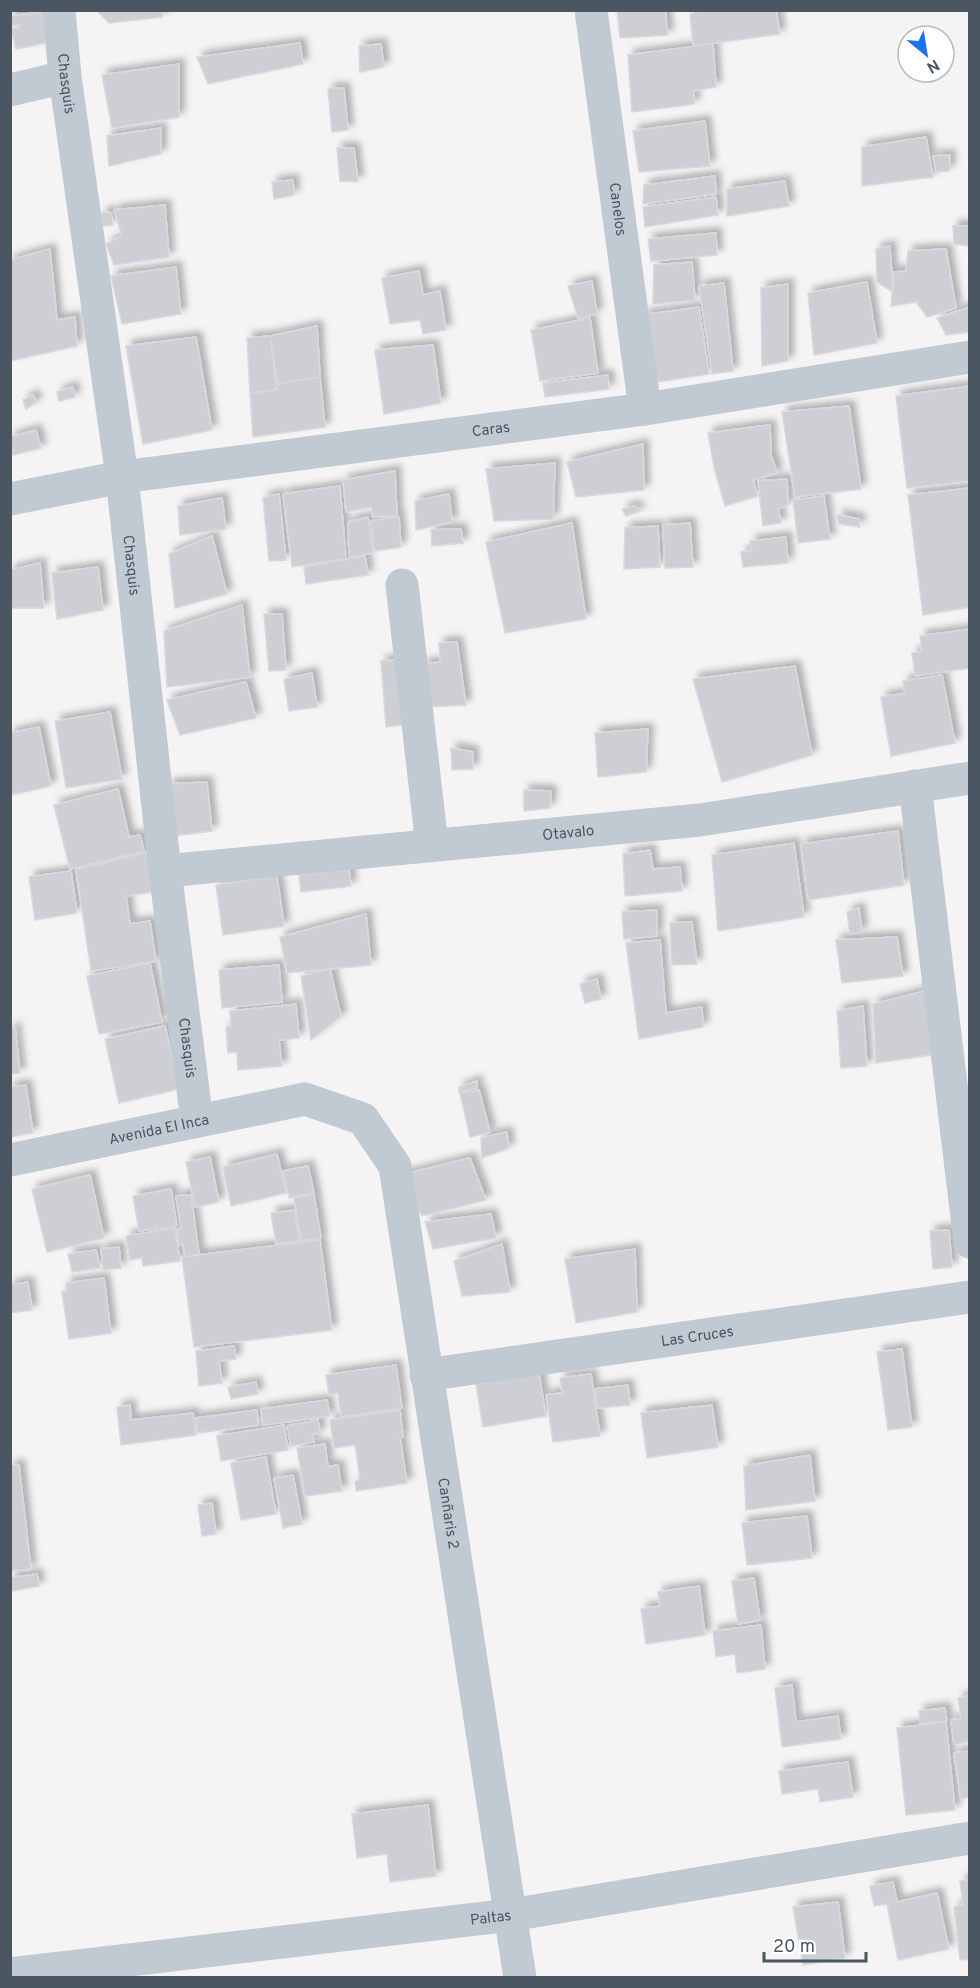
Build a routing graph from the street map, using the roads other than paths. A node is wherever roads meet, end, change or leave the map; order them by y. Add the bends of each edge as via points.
1 (60, 10) edge
2 (591, 10) edge
3 (64, 77) junction
4 (10, 90) edge
5 (969, 357) edge
6 (645, 409) junction
7 (122, 477) junction
8 (10, 499) edge
9 (402, 585) dead end
10 (969, 778) edge
11 (915, 786) junction
12 (432, 845) junction
13 (165, 871) junction
14 (305, 1099) joint
15 (197, 1121) junction
16 (10, 1161) edge
17 (969, 1242) edge
18 (969, 1298) edge
19 (426, 1375) junction
20 (969, 1838) edge
21 (511, 1915) junction
22 (10, 1974) edge
23 (520, 1977) edge

1 - 3 street, Chasquis
2 - 6 street, Canelos
3 - 4 street
3 - 7 street, Chasquis
5 - 6 street, Caras
6 - 7 street, Caras
7 - 8 street, Caras
7 - 13 street, Chasquis
9 - 12 street
10 - 11 street, Otavalo
11 - 12 street, Otavalo via 700,820
11 - 17 street
12 - 13 street, Otavalo
13 - 15 street, Chasquis
14 - 15 street, Avenida El Inca
14 - 19 street, Canñaris 2 via 363,1119 395,1166
15 - 16 street, Avenida El Inca
18 - 19 street, Las Cruces
19 - 21 street, Canñaris 2
20 - 21 street, Paltas
21 - 22 street, Paltas
21 - 23 street, Canñaris 2

